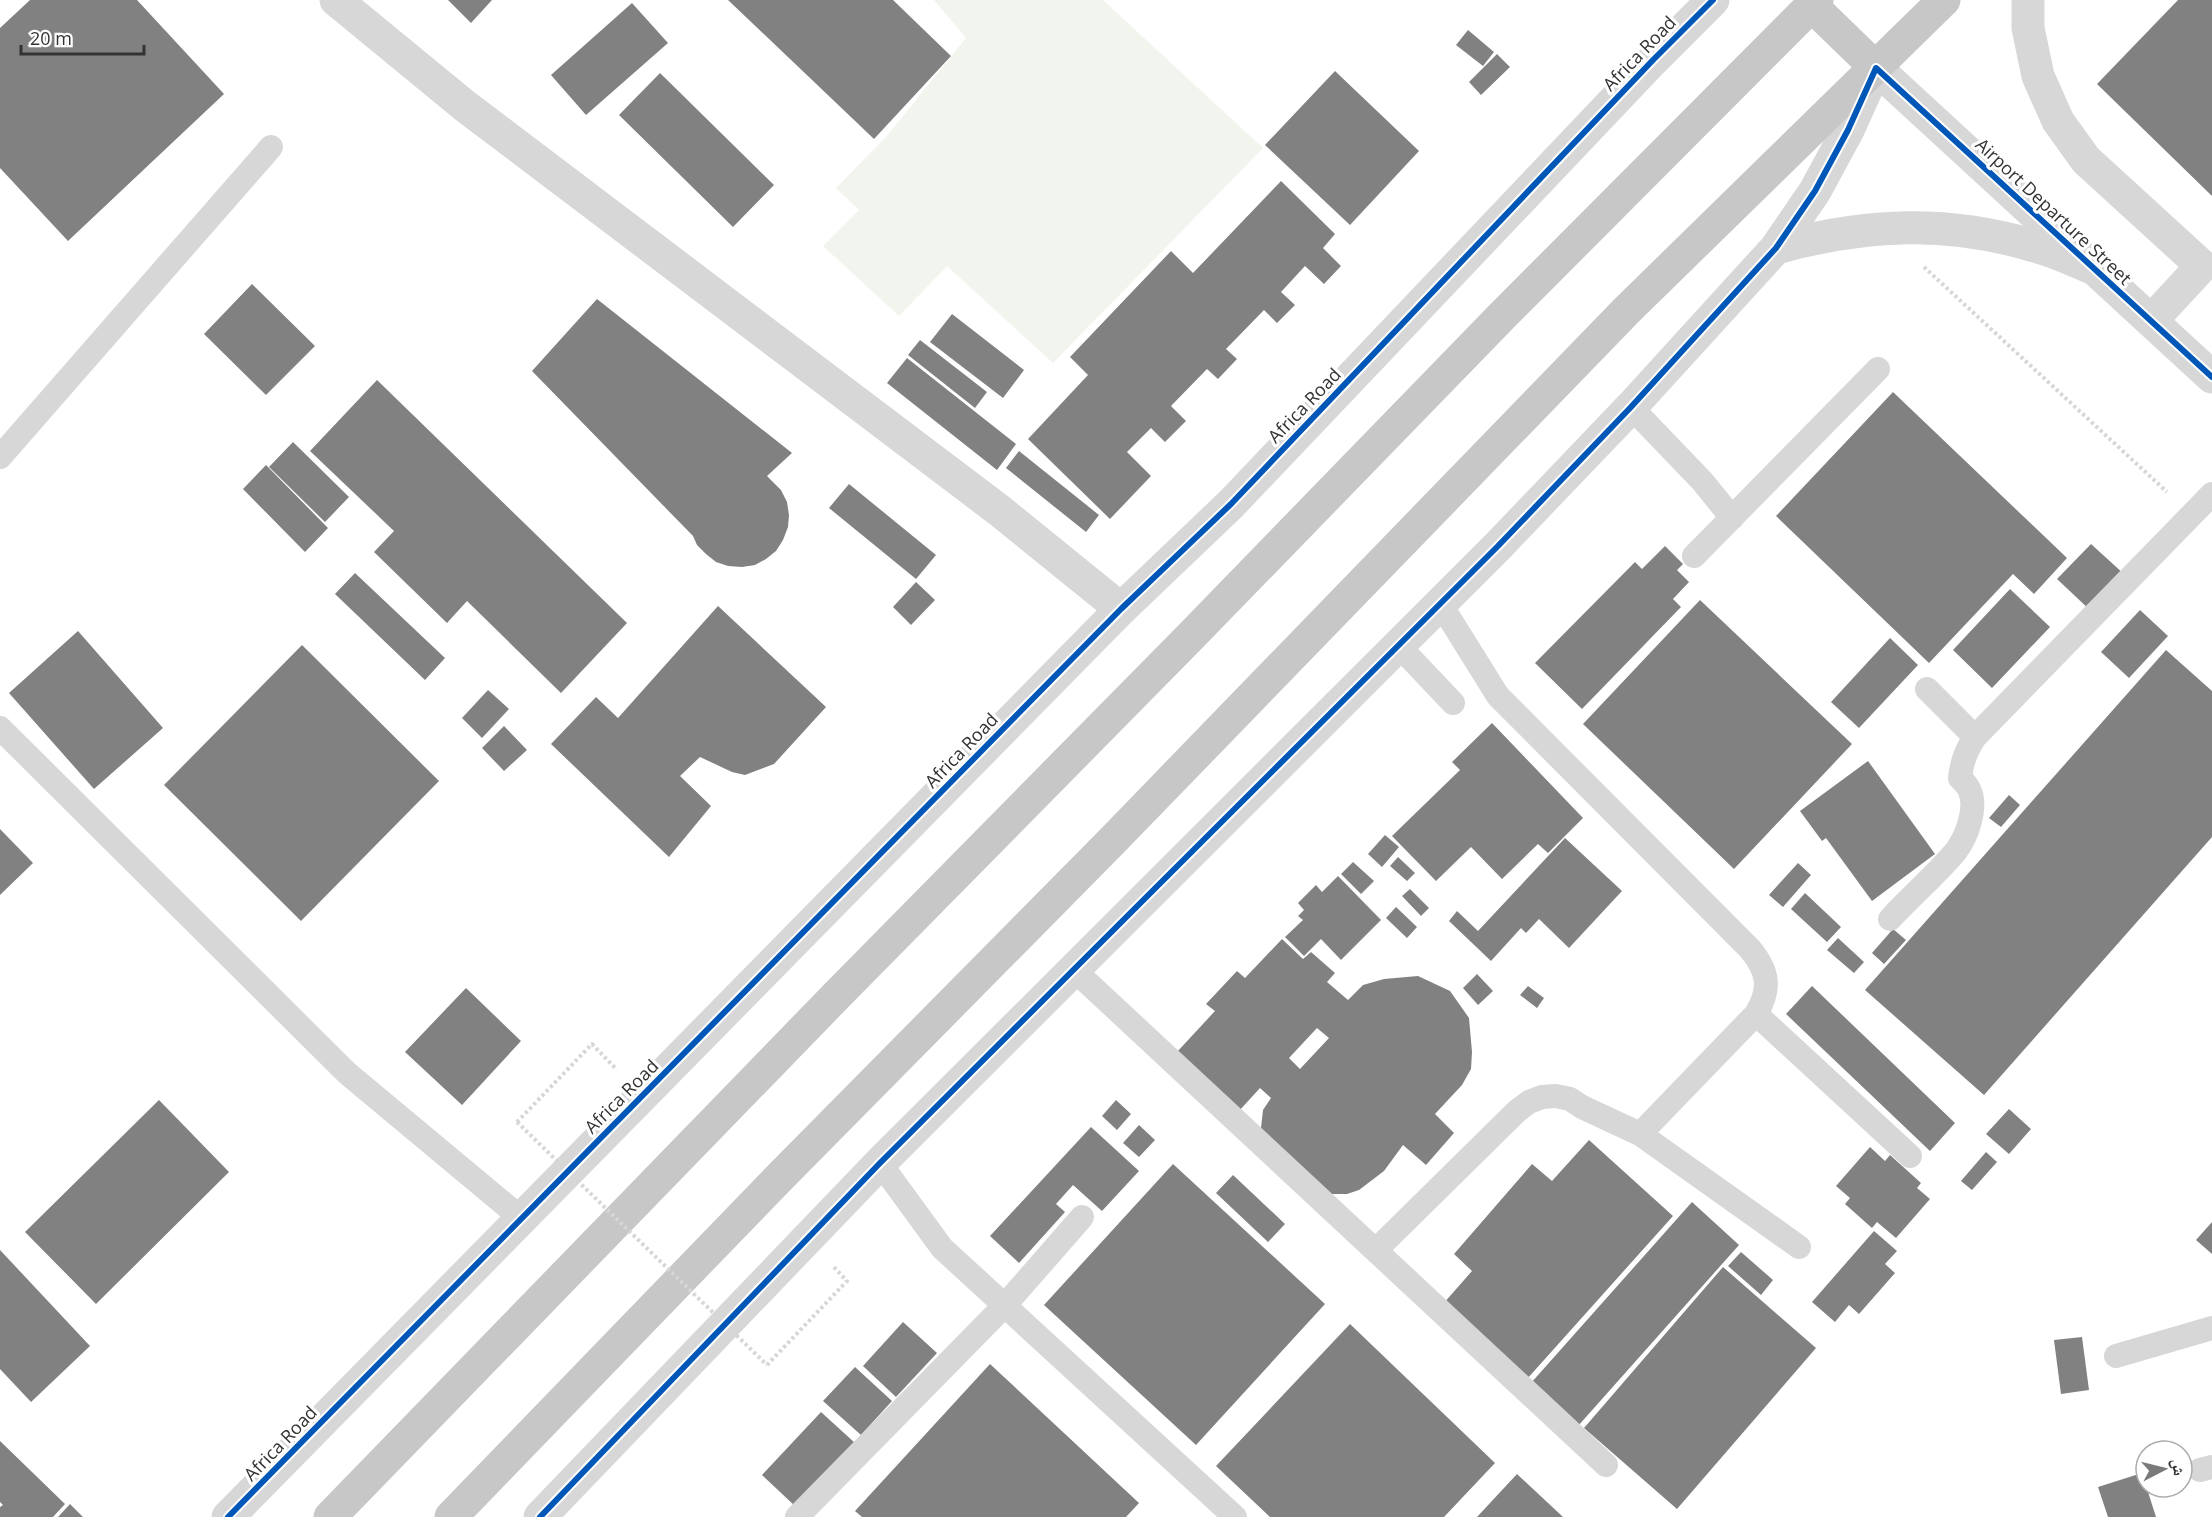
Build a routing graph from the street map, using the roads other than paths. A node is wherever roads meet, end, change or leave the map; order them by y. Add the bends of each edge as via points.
1 (336, 0) edge
2 (1713, 0) edge
3 (1944, 0) edge
4 (2028, 0) edge
5 (1814, 3) edge
6 (1876, 68) junction
7 (271, 147) dead end
8 (1776, 248) junction
9 (2207, 261) edge
10 (2092, 268) junction
11 (2151, 321) junction
12 (1878, 369) dead end
13 (2212, 377) edge
14 (1631, 407) junction
15 (0, 458) edge
16 (2212, 494) edge
17 (1732, 518) junction
18 (1694, 556) dead end
19 (1440, 603) junction
20 (1121, 609) junction
21 (1398, 645) junction
22 (1927, 689) dead end
23 (1453, 703) dead end
24 (0, 728) edge
25 (1976, 737) junction
26 (1890, 919) dead end
27 (1073, 969) junction
28 (1755, 1014) junction
29 (1640, 1134) junction
30 (1910, 1156) dead end
31 (880, 1163) junction
32 (1082, 1217) dead end
33 (521, 1218) junction
34 (1799, 1247) dead end
35 (1376, 1250) junction
36 (1006, 1304) junction
37 (2212, 1328) edge
38 (2116, 1356) dead end
39 (1606, 1465) dead end
40 (228, 1517) edge
41 (330, 1517) edge
42 (451, 1517) edge
43 (540, 1517) edge
44 (797, 1517) edge
45 (1235, 1517) edge

1 - 20 street via 465,106 1000,511
2 - 20 street, Africa Road via 1231,504
3 - 6 highway
4 - 9 street via 2028,28 2038,76 2058,121 2086,160
5 - 6 highway
5 - 41 highway via 1501,317
6 - 8 street via 1815,191
6 - 10 street, Airport Departure Street
6 - 42 highway via 1627,310
7 - 15 lane
8 - 10 street via 1846,231 1936,228 1989,234 2041,248
8 - 14 street
9 - 11 street
10 - 11 street, Airport Departure Street
11 - 13 street, Airport Departure Street
12 - 17 lane
14 - 17 lane
14 - 19 street
16 - 25 lane
17 - 18 lane
19 - 21 street
19 - 28 lane via 1498,696 1759,960 1767,988
20 - 33 street, Africa Road
21 - 23 lane
21 - 27 street
22 - 25 lane
24 - 33 lane via 347,1073
25 - 26 lane via 1961,763 1960,778 1970,790 1972,805 1971,820 1957,850
27 - 31 street
27 - 35 lane
28 - 29 lane
28 - 30 lane
29 - 34 lane
29 - 35 lane via 1570,1099 1542,1097 1529,1102
31 - 36 lane via 942,1248
31 - 43 street
32 - 36 lane
33 - 40 street, Africa Road
35 - 39 lane
36 - 44 lane
36 - 45 lane
37 - 38 lane

